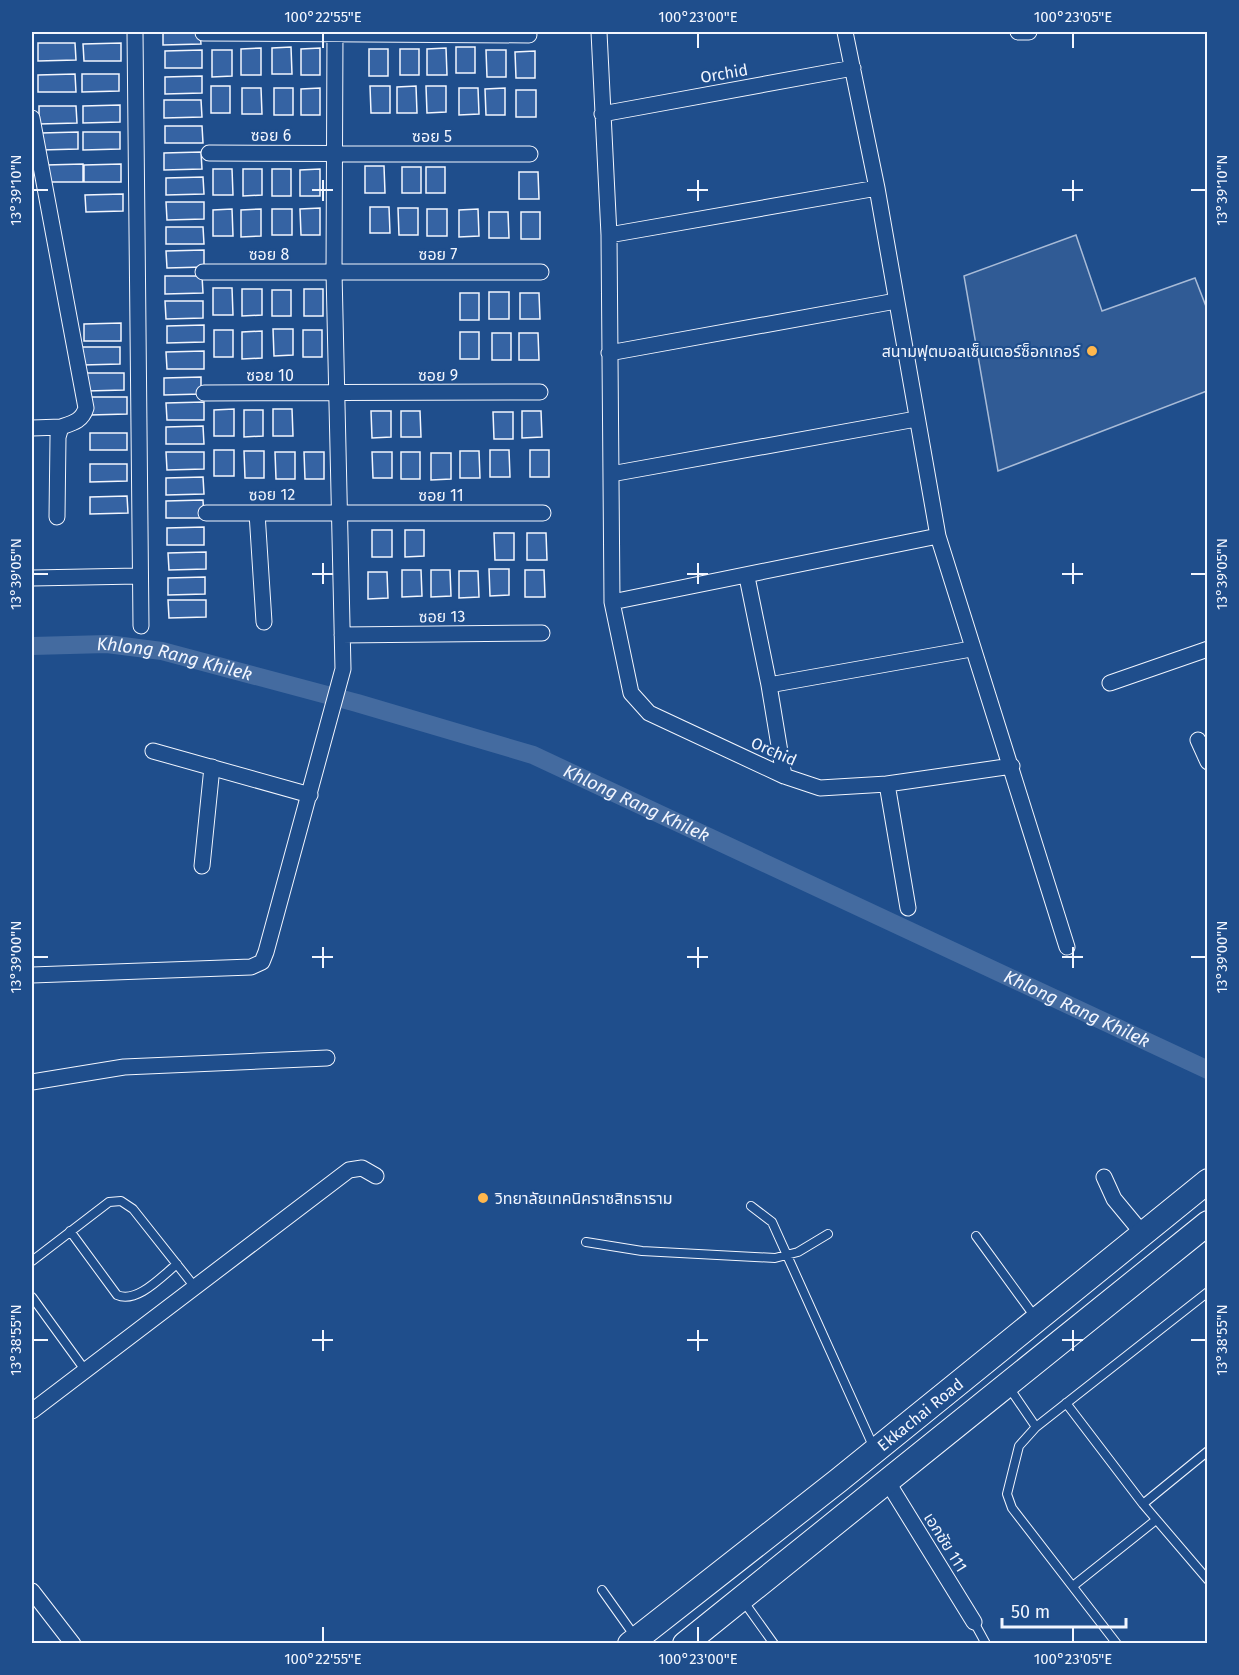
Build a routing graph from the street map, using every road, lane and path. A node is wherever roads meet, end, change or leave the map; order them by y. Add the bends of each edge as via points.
1 (135, 32) edge
2 (335, 32) edge
3 (598, 32) edge
4 (845, 32) edge
5 (1018, 32) edge
6 (1029, 32) edge
7 (203, 33) dead end
8 (529, 35) dead end
9 (853, 68) junction
10 (602, 114) junction
11 (32, 118) edge
12 (209, 153) dead end
13 (333, 153) junction
14 (530, 154) dead end
15 (877, 188) junction
16 (609, 235) junction
17 (203, 272) dead end
18 (334, 272) junction
19 (541, 272) dead end
20 (896, 301) junction
21 (609, 353) junction
22 (204, 393) dead end
23 (336, 393) junction
24 (540, 393) dead end
25 (916, 419) junction
26 (61, 427) junction
27 (32, 428) edge
28 (611, 474) junction
29 (339, 512) junction
30 (206, 513) dead end
31 (257, 513) junction
32 (543, 513) dead end
33 (57, 517) dead end
34 (938, 536) junction
35 (138, 576) junction
36 (747, 577) junction
37 (32, 578) edge
38 (612, 602) junction
39 (264, 622) dead end
40 (141, 626) dead end
41 (542, 633) dead end
42 (342, 635) junction
43 (971, 649) junction
44 (1208, 649) edge
45 (1110, 683) dead end
46 (769, 685) junction
47 (1198, 740) dead end
48 (153, 751) dead end
49 (1208, 762) edge
50 (1012, 766) junction
51 (212, 767) junction
52 (784, 776) junction
53 (887, 784) junction
54 (310, 795) junction
55 (202, 866) dead end
56 (908, 908) dead end
57 (1067, 946) dead end
58 (32, 975) edge
59 (327, 1058) dead end
60 (32, 1082) edge
61 (376, 1176) dead end
62 (1104, 1177) dead end
63 (1208, 1181) edge
64 (751, 1206) dead end
65 (1208, 1223) edge
66 (70, 1232) junction
67 (828, 1234) dead end
68 (976, 1236) dead end
69 (586, 1242) dead end
70 (1153, 1246) junction
71 (786, 1255) junction
72 (32, 1261) edge
73 (177, 1264) junction
74 (194, 1286) junction
75 (1208, 1292) edge
76 (32, 1297) edge
77 (1037, 1319) junction
78 (85, 1370) junction
79 (1007, 1385) junction
80 (1066, 1403) junction
81 (32, 1411) edge
82 (1036, 1427) junction
83 (876, 1451) junction
84 (1208, 1451) edge
85 (887, 1481) junction
86 (1143, 1504) junction
87 (1156, 1520) junction
88 (1208, 1580) edge
89 (1073, 1586) junction
90 (602, 1590) dead end
91 (32, 1591) edge
92 (741, 1598) junction
93 (974, 1622) joint
94 (634, 1641) edge
95 (73, 1644) edge
96 (685, 1644) edge
97 (774, 1644) edge
98 (986, 1644) edge
99 (1117, 1644) edge

1 - 35 street
2 - 7 street
2 - 8 street
2 - 13 street
3 - 10 street, Orchid
4 - 9 street
5 - 6 street
9 - 10 street, Orchid
9 - 15 street
10 - 16 street, Orchid
11 - 26 street via 86,408 84,416
12 - 13 street, ซอย 6
13 - 14 street, ซอย 5
13 - 18 street
15 - 16 street
15 - 20 street
16 - 21 street, Orchid
17 - 18 street, ซอย 8
18 - 19 street, ซอย 7
18 - 23 street
20 - 21 street
20 - 25 street
21 - 28 street, Orchid
22 - 23 street, ซอย 10
23 - 24 street, ซอย 9
23 - 29 street
25 - 28 street
25 - 34 street
26 - 27 street
26 - 33 street via 57,438
28 - 38 street, Orchid
29 - 31 street, ซอย 12
29 - 32 street, ซอย 11
29 - 42 street
30 - 31 street, ซอย 12
31 - 39 street
34 - 36 street
34 - 43 street
35 - 37 street
35 - 40 street
36 - 38 street
36 - 46 street
38 - 52 street, Orchid via 631,693 649,713
41 - 42 street, ซอย 13
42 - 54 street via 343,669
43 - 46 street
43 - 50 street
44 - 45 street
46 - 52 street
47 - 49 street
48 - 51 street
50 - 53 street, Orchid
50 - 57 street
51 - 54 street
51 - 55 street
52 - 53 street, Orchid via 820,788
53 - 56 street
54 - 58 street via 262,962 251,967
59 - 60 street via 124,1067
61 - 74 street via 362,1168 349,1170
62 - 70 street via 1114,1199
63 - 70 main road, Ekkachai Road
64 - 71 lane via 772,1222
65 - 70 main road, Ekkachai Road
66 - 72 lane
66 - 73 lane via 109,1202 121,1201 133,1209
66 - 73 lane via 117,1296 125,1299 134,1297
67 - 71 lane
68 - 77 lane
69 - 71 lane via 642,1251 775,1258
70 - 77 main road, Ekkachai Road
70 - 79 main road, Ekkachai Road
71 - 83 lane
73 - 74 lane
74 - 78 street
75 - 80 lane
76 - 78 lane
77 - 83 main road, Ekkachai Road
78 - 81 street
79 - 82 lane
79 - 85 main road, Ekkachai Road
80 - 82 lane
80 - 86 lane
82 - 89 lane via 1019,1446 1007,1494 1012,1508
83 - 94 main road, Ekkachai Road
84 - 86 lane
85 - 92 main road, Ekkachai Road
85 - 93 street, เอกชัย 111
86 - 87 lane
87 - 88 lane
87 - 89 lane
89 - 99 lane
90 - 94 lane
91 - 95 street
92 - 96 main road, Ekkachai Road
92 - 97 lane
93 - 98 lane

